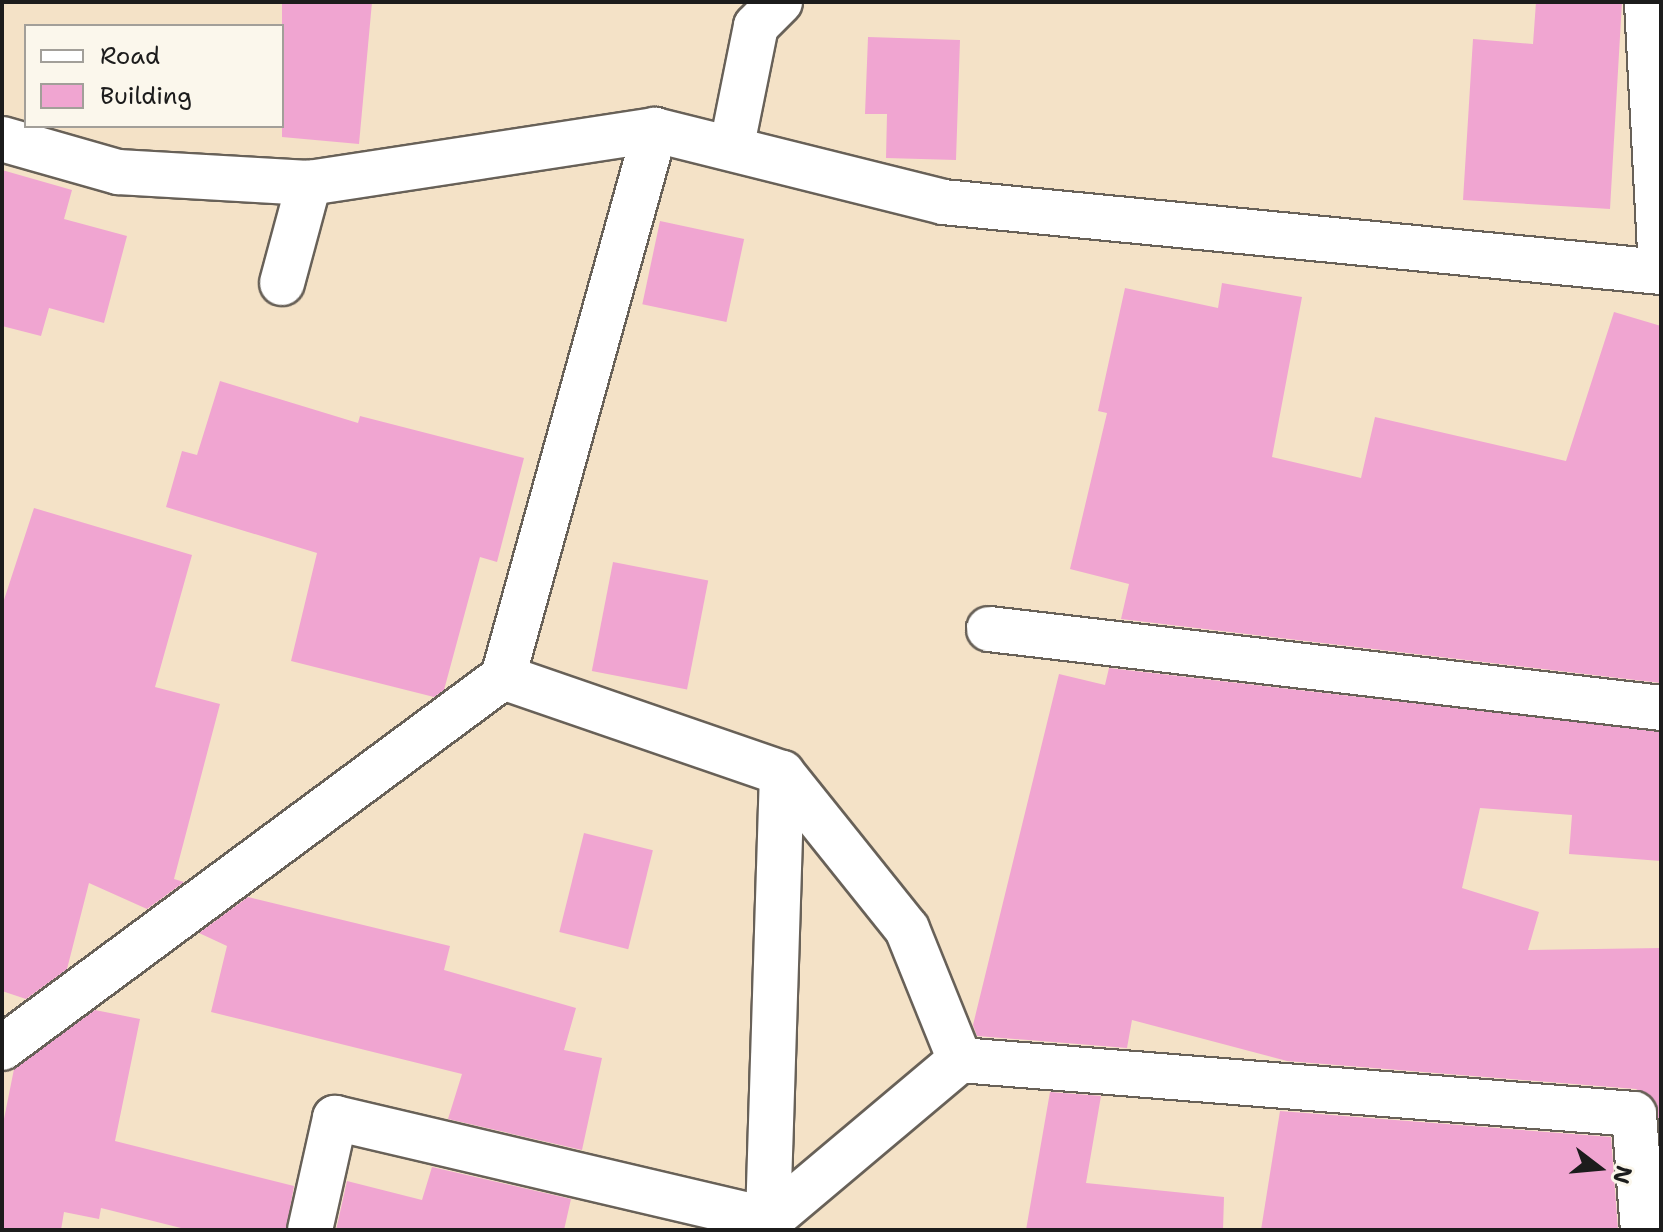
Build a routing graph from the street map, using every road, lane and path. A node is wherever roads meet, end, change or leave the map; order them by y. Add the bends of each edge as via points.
1 (780, 2) edge
2 (1647, 2) edge
3 (655, 130) junction
4 (2, 139) edge
5 (732, 145) junction
6 (309, 183) junction
7 (1661, 270) edge
8 (282, 283) dead end
9 (989, 629) dead end
10 (503, 677) junction
11 (1661, 708) edge
12 (782, 773) junction
13 (2, 1048) edge
14 (960, 1060) junction
15 (769, 1225) edge
16 (310, 1230) edge
17 (1643, 1230) edge

1 - 5 street via 756,26
2 - 7 street
3 - 5 street
3 - 6 street
3 - 10 street
4 - 6 street via 118,172
5 - 7 street via 943,202
6 - 8 street
9 - 11 street
10 - 12 street
10 - 13 street
12 - 14 street via 907,929
12 - 15 street
14 - 15 street
14 - 17 street via 1634,1114
15 - 16 street via 335,1118

